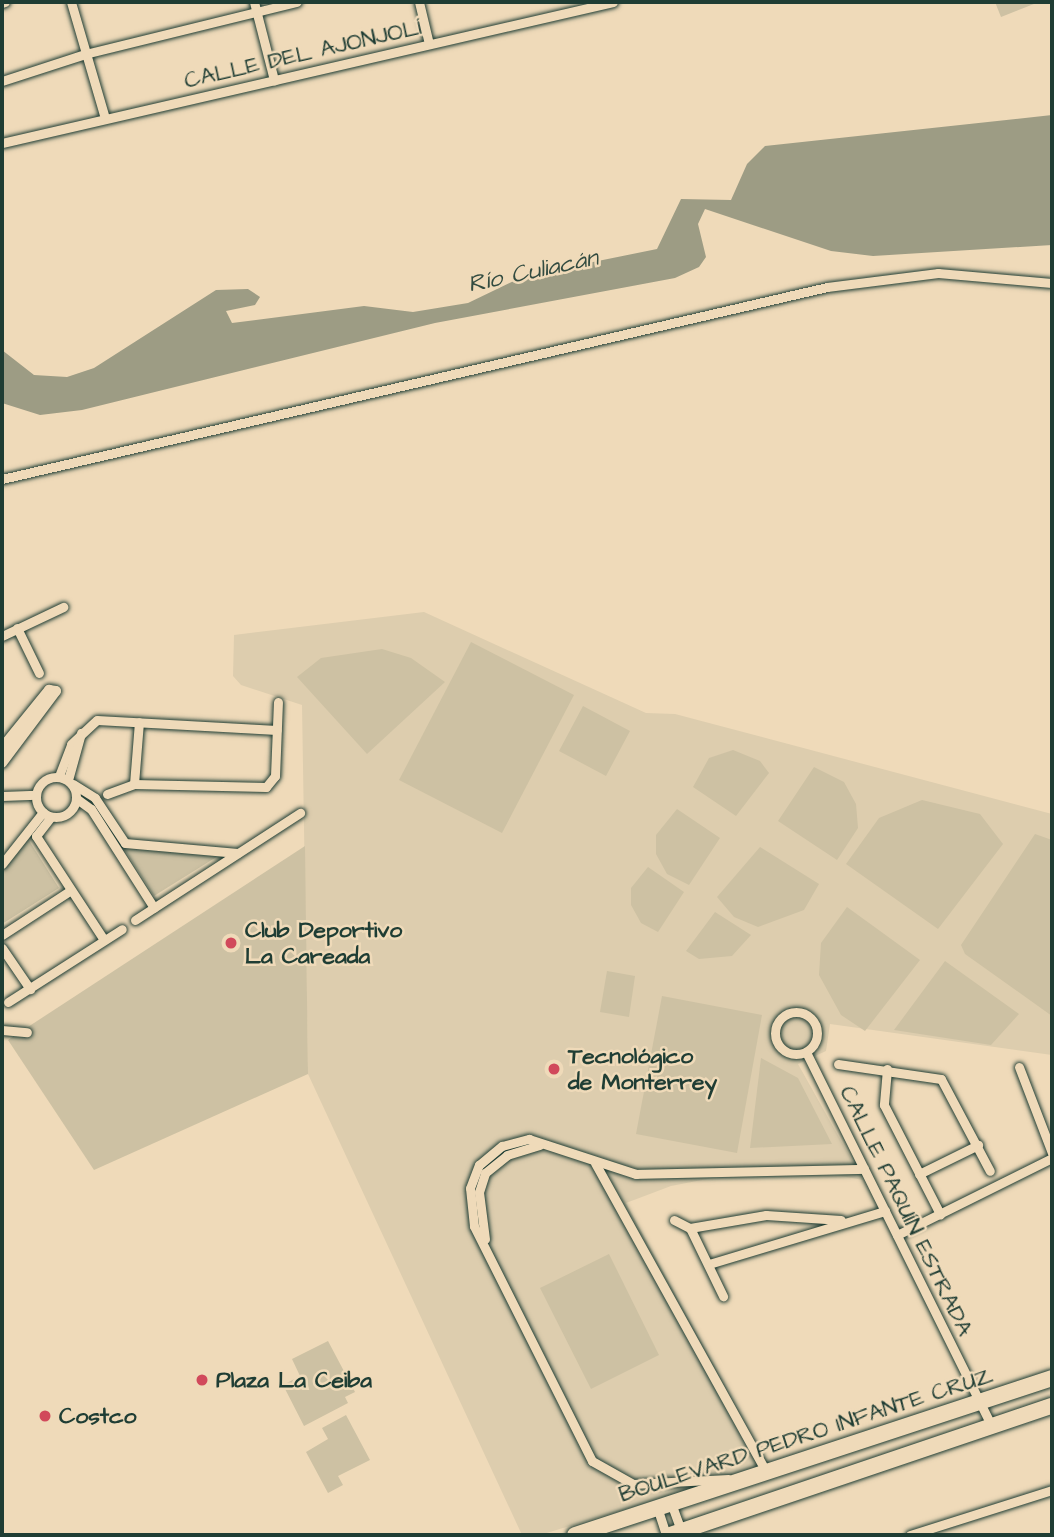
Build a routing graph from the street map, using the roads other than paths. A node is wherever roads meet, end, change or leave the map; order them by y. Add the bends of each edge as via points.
1 (71, 2) edge
2 (297, 2) edge
3 (419, 2) edge
4 (613, 2) edge
5 (577, 5) edge
6 (255, 6) edge
7 (429, 44) junction
8 (85, 54) junction
9 (274, 80) junction
10 (2, 81) edge
11 (106, 118) junction
12 (2, 143) edge
13 (1052, 283) edge
14 (2, 479) edge
15 (63, 607) dead end
16 (17, 628) junction
17 (2, 636) edge
18 (39, 673) dead end
19 (51, 696) dead end
20 (278, 702) dead end
21 (138, 722) junction
22 (277, 730) junction
23 (3, 756) edge
24 (67, 780) junction
25 (134, 784) junction
26 (107, 794) dead end
27 (36, 795) junction
28 (2, 796) edge
29 (77, 799) junction
30 (300, 813) dead end
31 (47, 815) junction
32 (32, 834) junction
33 (121, 846) junction
34 (238, 853) junction
35 (2, 864) edge
36 (71, 890) junction
37 (154, 908) junction
38 (135, 920) dead end
39 (122, 929) dead end
40 (2, 935) edge
41 (104, 940) junction
42 (2, 948) edge
43 (30, 989) junction
44 (8, 1002) dead end
45 (2, 1030) edge
46 (27, 1032) dead end
47 (806, 1052) junction
48 (838, 1064) dead end
49 (1019, 1067) dead end
50 (887, 1069) junction
51 (978, 1145) junction
52 (1052, 1156) edge
53 (595, 1163) junction
54 (864, 1169) junction
55 (990, 1171) dead end
56 (919, 1174) junction
57 (885, 1211) junction
58 (940, 1214) junction
59 (674, 1220) dead end
60 (846, 1220) junction
61 (690, 1228) junction
62 (897, 1235) junction
63 (709, 1264) junction
64 (723, 1296) dead end
65 (1052, 1378) edge
66 (980, 1403) junction
67 (1052, 1406) edge
68 (992, 1426) junction
69 (762, 1475) junction
70 (1052, 1490) edge
71 (664, 1505) junction
72 (675, 1534) edge
73 (575, 1535) edge
74 (911, 1535) edge

1 - 8 street
2 - 6 street
3 - 7 street
4 - 5 street, CALLE DEL AJONJOLÍ
5 - 7 street, CALLE DEL AJONJOLÍ
6 - 8 street
6 - 9 street
7 - 9 street, CALLE DEL AJONJOLÍ
8 - 10 street
8 - 11 street
9 - 11 street, CALLE DEL AJONJOLÍ
11 - 12 street, CALLE DEL AJONJOLÍ
13 - 14 street via 938,273 838,285
15 - 16 street
16 - 17 street
16 - 18 street
19 - 23 street
20 - 22 street
21 - 22 street
21 - 24 street via 97,720 81,732
21 - 25 street
22 - 25 street via 275,776 266,787
24 - 27 street via 41,783
24 - 29 street
24 - 33 street via 95,798
25 - 26 street
27 - 28 street
27 - 31 street
29 - 31 street via 71,812
29 - 33 street
30 - 34 street
31 - 32 street
32 - 35 street
32 - 36 street
33 - 34 street
33 - 37 street
34 - 37 street
36 - 40 street
36 - 41 street
37 - 38 street
39 - 41 street
41 - 43 street
42 - 43 street
43 - 44 street
45 - 46 street
47 - 47 street via 817,1039 816,1025 804,1014 783,1016 777,1042 787,1052
47 - 54 street, CALLE PAQUÍN ESTRADA
48 - 50 street
49 - 52 street
50 - 51 street via 941,1079
50 - 56 street via 884,1105
51 - 55 street
51 - 56 street
52 - 58 street
53 - 54 street via 649,1175 760,1166
53 - 69 street
53 - 69 street via 540,1144 508,1155 485,1173 479,1192 485,1239 579,1441 604,1472 633,1484
54 - 57 street, CALLE PAQUÍN ESTRADA
56 - 58 street
57 - 60 street
57 - 62 street, CALLE PAQUÍN ESTRADA
58 - 62 street
59 - 61 street
60 - 61 street via 766,1214
60 - 63 street
61 - 63 street
62 - 66 street, CALLE PAQUÍN ESTRADA
63 - 64 street
65 - 66 highway, BOULEVARD PEDRO INFANTE CRUZ
66 - 68 street, CALLE PAQUÍN ESTRADA
66 - 69 highway, BOULEVARD PEDRO INFANTE CRUZ
67 - 68 highway
68 - 72 highway
69 - 71 highway, BOULEVARD PEDRO INFANTE CRUZ
70 - 74 street
71 - 72 street
71 - 72 street
71 - 73 highway, BOULEVARD PEDRO INFANTE CRUZ

